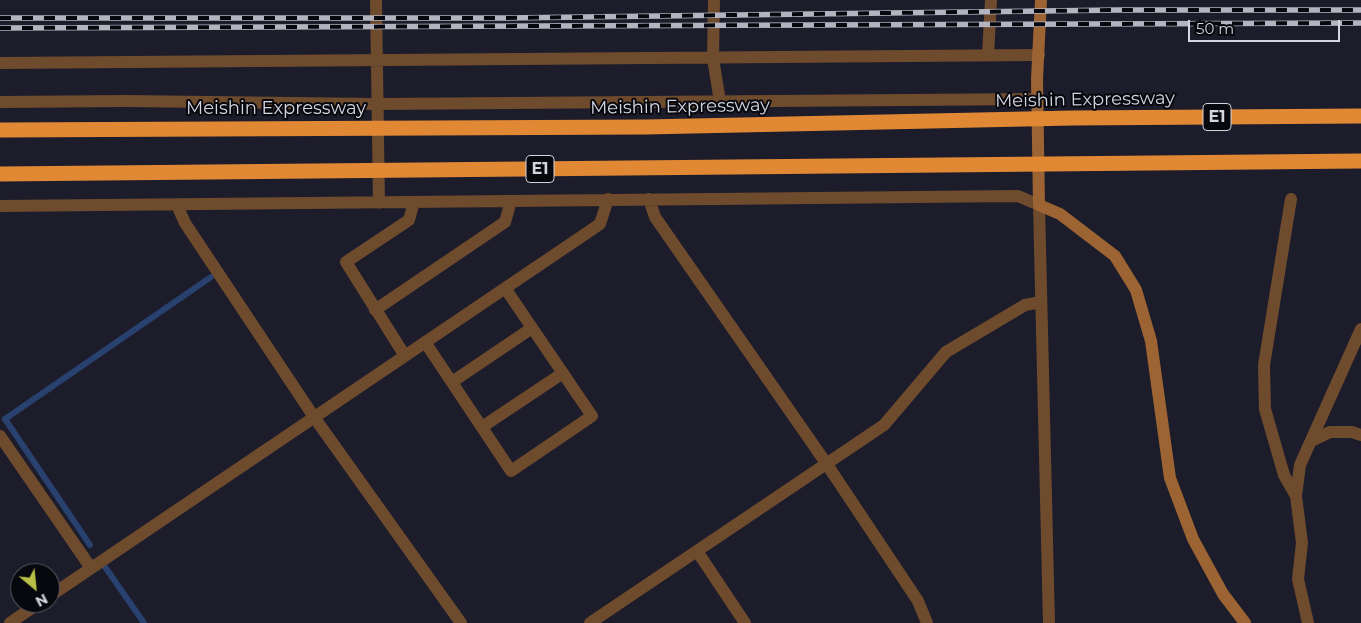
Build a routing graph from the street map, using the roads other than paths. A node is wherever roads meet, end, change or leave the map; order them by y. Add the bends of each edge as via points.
1 (376, 0) edge
2 (714, 0) edge
3 (991, 0) edge
4 (1041, 0) edge
5 (988, 55) junction
6 (1039, 55) junction
7 (713, 58) junction
8 (377, 61) junction
9 (0, 63) edge
10 (1038, 99) junction
11 (0, 102) edge
12 (720, 102) junction
13 (378, 104) junction
14 (1361, 116) edge
15 (0, 130) edge
16 (1361, 161) edge
17 (0, 174) edge
18 (649, 199) junction
19 (608, 200) junction
20 (1291, 200) dead end
21 (511, 201) junction
22 (414, 202) junction
23 (379, 203) junction
24 (177, 205) junction
25 (1039, 205) junction
26 (0, 206) edge
27 (506, 288) junction
28 (1041, 302) junction
29 (375, 310) junction
30 (532, 328) junction
31 (1361, 329) edge
32 (425, 342) junction
33 (404, 356) junction
34 (563, 373) junction
35 (452, 382) junction
36 (314, 417) junction
37 (482, 427) junction
38 (0, 436) edge
39 (1361, 436) edge
40 (1311, 442) junction
41 (826, 464) junction
42 (1296, 496) junction
43 (697, 550) junction
44 (91, 568) junction
45 (60, 589) edge
46 (24, 613) edge
47 (10, 623) edge
48 (461, 623) edge
49 (590, 623) edge
50 (745, 623) edge
51 (927, 623) edge
52 (1049, 623) edge
53 (1245, 623) edge
54 (1308, 623) edge

1 - 8 street
2 - 7 street
3 - 5 street
4 - 6 main road
5 - 6 street
5 - 7 street
6 - 10 main road
7 - 8 street
7 - 12 street
8 - 9 street
8 - 13 street
10 - 12 street
10 - 25 main road
11 - 13 street
12 - 13 street
13 - 23 street
14 - 15 highway, Meishin Expressway / E1 via 646,127
16 - 17 highway, E1
18 - 19 street
18 - 25 street via 1018,196
18 - 41 street via 655,217
19 - 21 street
19 - 27 street via 600,224
20 - 42 street via 1264,374 1265,409 1284,475
21 - 22 street
21 - 29 street via 505,222
22 - 23 street
22 - 29 street via 409,220 346,262
23 - 24 street
24 - 26 street
24 - 36 street via 185,223
25 - 28 street
25 - 53 main road via 1060,214 1114,256 1136,290 1151,341 1170,478 1193,539 1223,594
27 - 30 street
27 - 32 street
28 - 41 street via 1025,305 946,352 884,424
28 - 52 street
29 - 33 street
30 - 34 street
30 - 35 street
31 - 40 street
32 - 33 street
32 - 35 street
33 - 36 street
34 - 37 street
34 - 37 street via 592,416 511,471
35 - 37 street
36 - 44 street
36 - 48 street
38 - 44 street
39 - 40 street via 1352,432 1330,432
40 - 42 street via 1300,466
41 - 43 street
41 - 51 street via 918,601
42 - 54 street via 1302,543 1298,579
43 - 49 street
43 - 50 street
44 - 45 street
46 - 47 street

